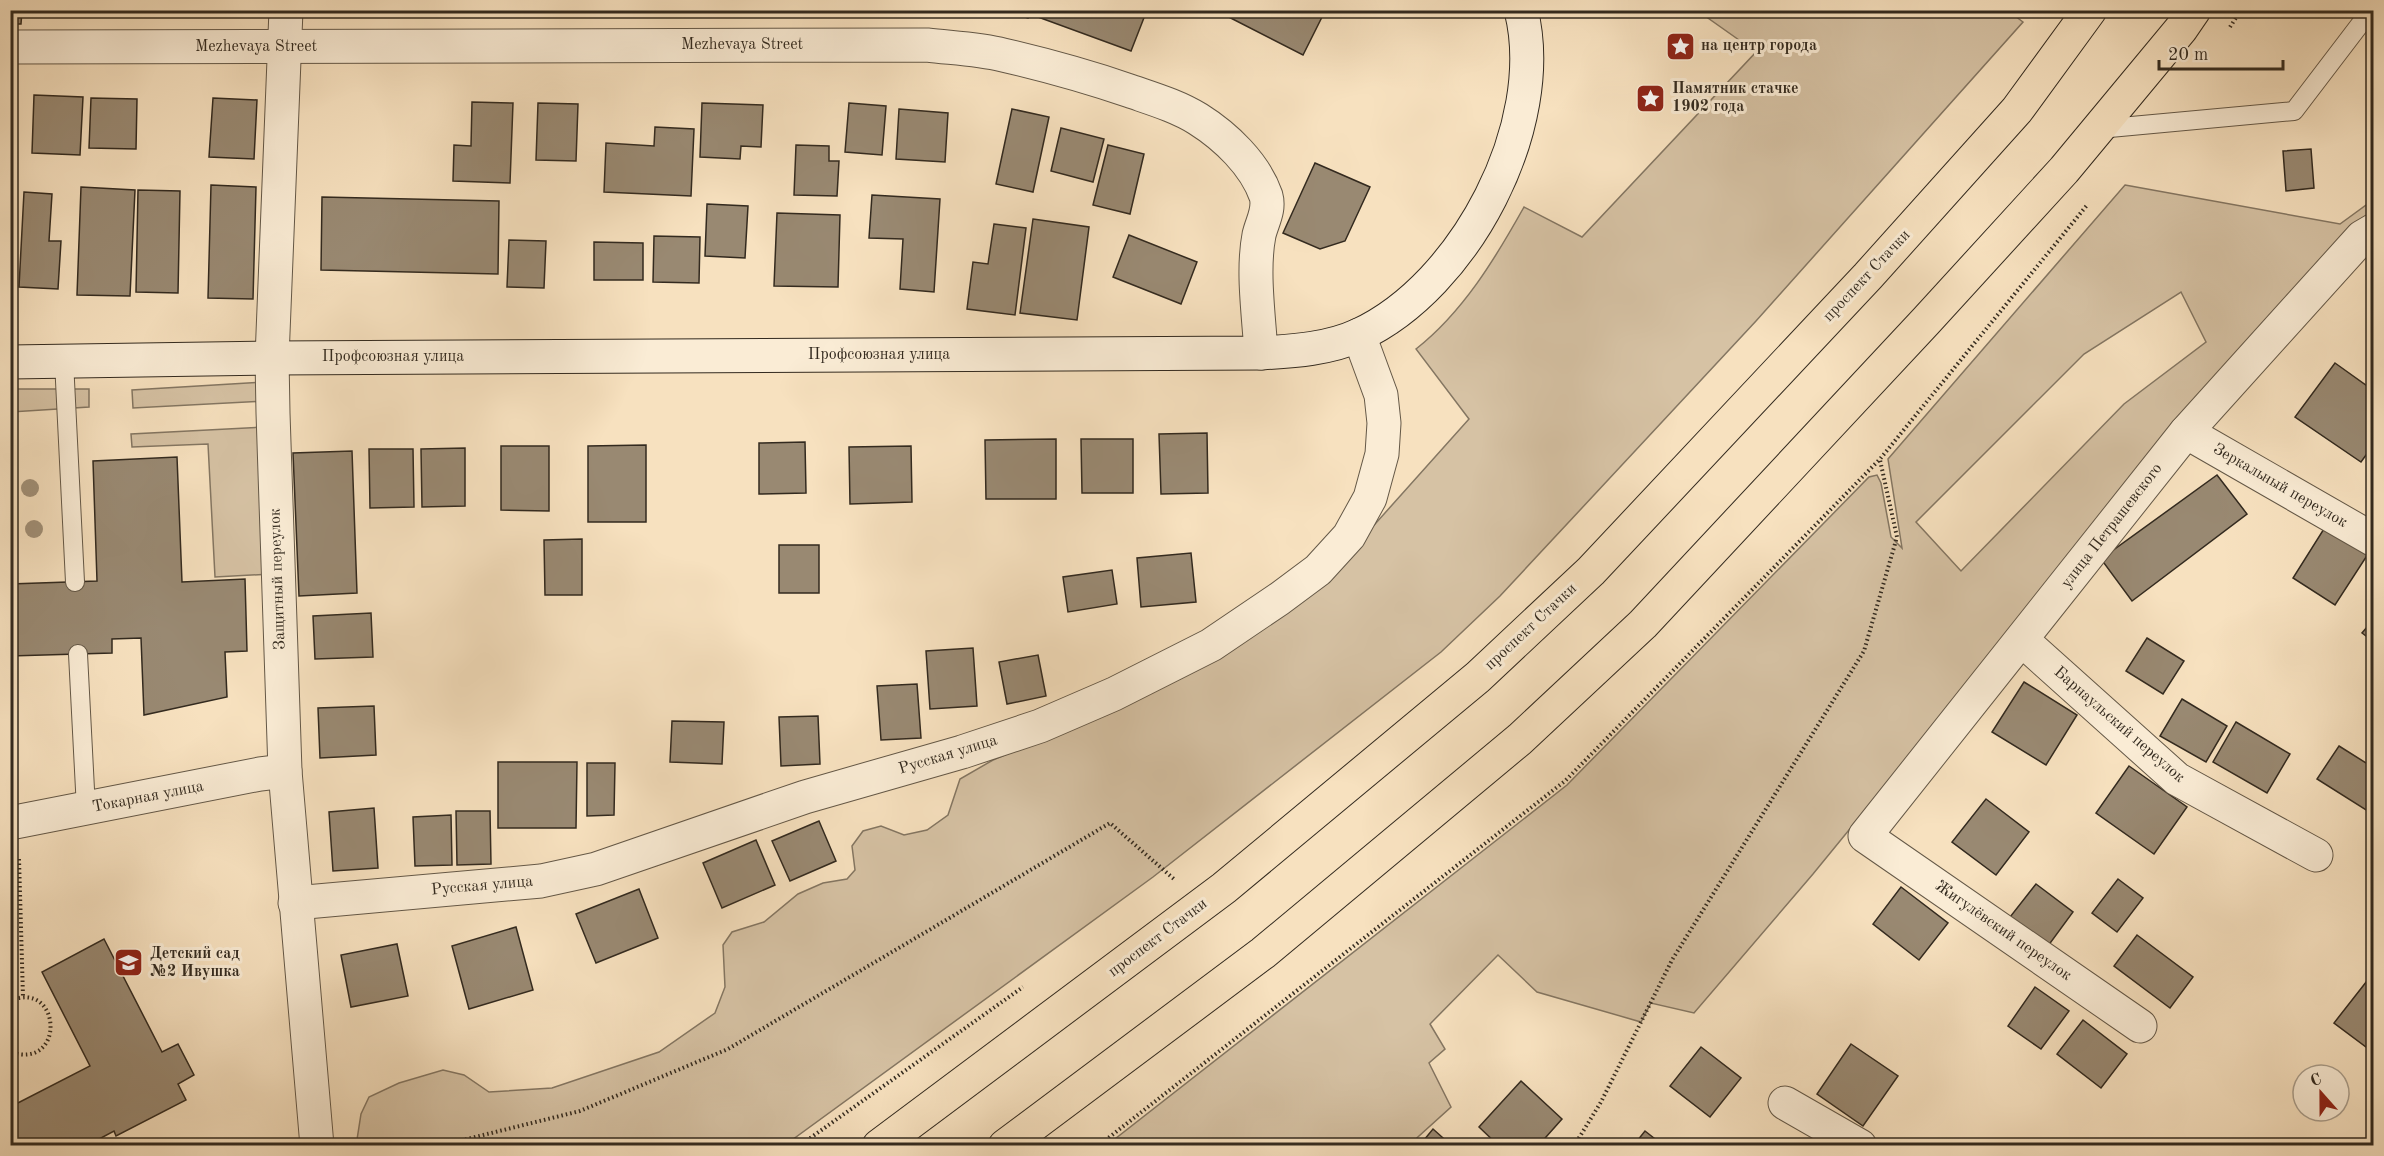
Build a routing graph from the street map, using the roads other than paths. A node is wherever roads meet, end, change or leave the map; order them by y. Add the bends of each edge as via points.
1 (286, 10) edge
2 (1521, 10) edge
3 (2090, 10) edge
4 (2194, 10) edge
5 (2371, 10) edge
6 (10, 47) edge
7 (285, 47) junction
8 (2097, 129) junction
9 (2373, 230) edge
10 (1359, 335) junction
11 (1261, 353) junction
12 (272, 358) junction
13 (64, 361) junction
14 (10, 362) edge
15 (2186, 432) junction
16 (2373, 540) edge
17 (75, 582) dead end
18 (2022, 640) junction
19 (78, 654) dead end
20 (285, 771) junction
21 (86, 809) junction
22 (14, 823) edge
23 (1866, 836) joint
24 (2316, 855) dead end
25 (294, 903) junction
26 (2140, 1026) dead end
27 (1785, 1103) dead end
28 (317, 1144) edge
29 (879, 1146) edge
30 (1005, 1146) edge
31 (1860, 1146) edge

1 - 7 street, Защитный переулок
2 - 10 street, Профсоюзная улица via 1528,60 1525,98 1499,182 1447,263 1420,292
3 - 29 main road, проспект Стачки via 2017,110 1591,571 1478,677 1224,888
4 - 8 main road
5 - 8 lane via 2294,111
6 - 7 street, Mezhevaya Street
7 - 11 street, Mezhevaya Street via 927,45 1002,54 1096,80 1196,117 1218,132 1259,181 1267,198 1257,258
7 - 12 street, Защитный переулок
8 - 30 main road via 1926,321 1651,615 1528,732 1263,953
9 - 15 street, улица Петрашевского via 2362,237
10 - 11 street, Профсоюзная улица via 1320,347
10 - 25 street, Русская улица via 1381,395 1384,423 1382,454 1370,498 1349,536 1318,570 1211,645 1040,726 806,797 596,869 541,881
11 - 12 street, Профсоюзная улица
12 - 13 street, Профсоюзная улица
12 - 20 street, Защитный переулок
13 - 14 street, Профсоюзная улица
13 - 17 lane
15 - 16 street, Зеркальный переулок
15 - 18 street, улица Петрашевского
18 - 23 street, улица Петрашевского
18 - 24 street, Барнаульский переулок via 2177,779
19 - 21 lane
20 - 21 street, Токарная улица
20 - 25 street, Защитный переулок
21 - 22 street, Токарная улица
23 - 26 street, Жигулёвский переулок
25 - 28 street, Защитный переулок
27 - 31 street

